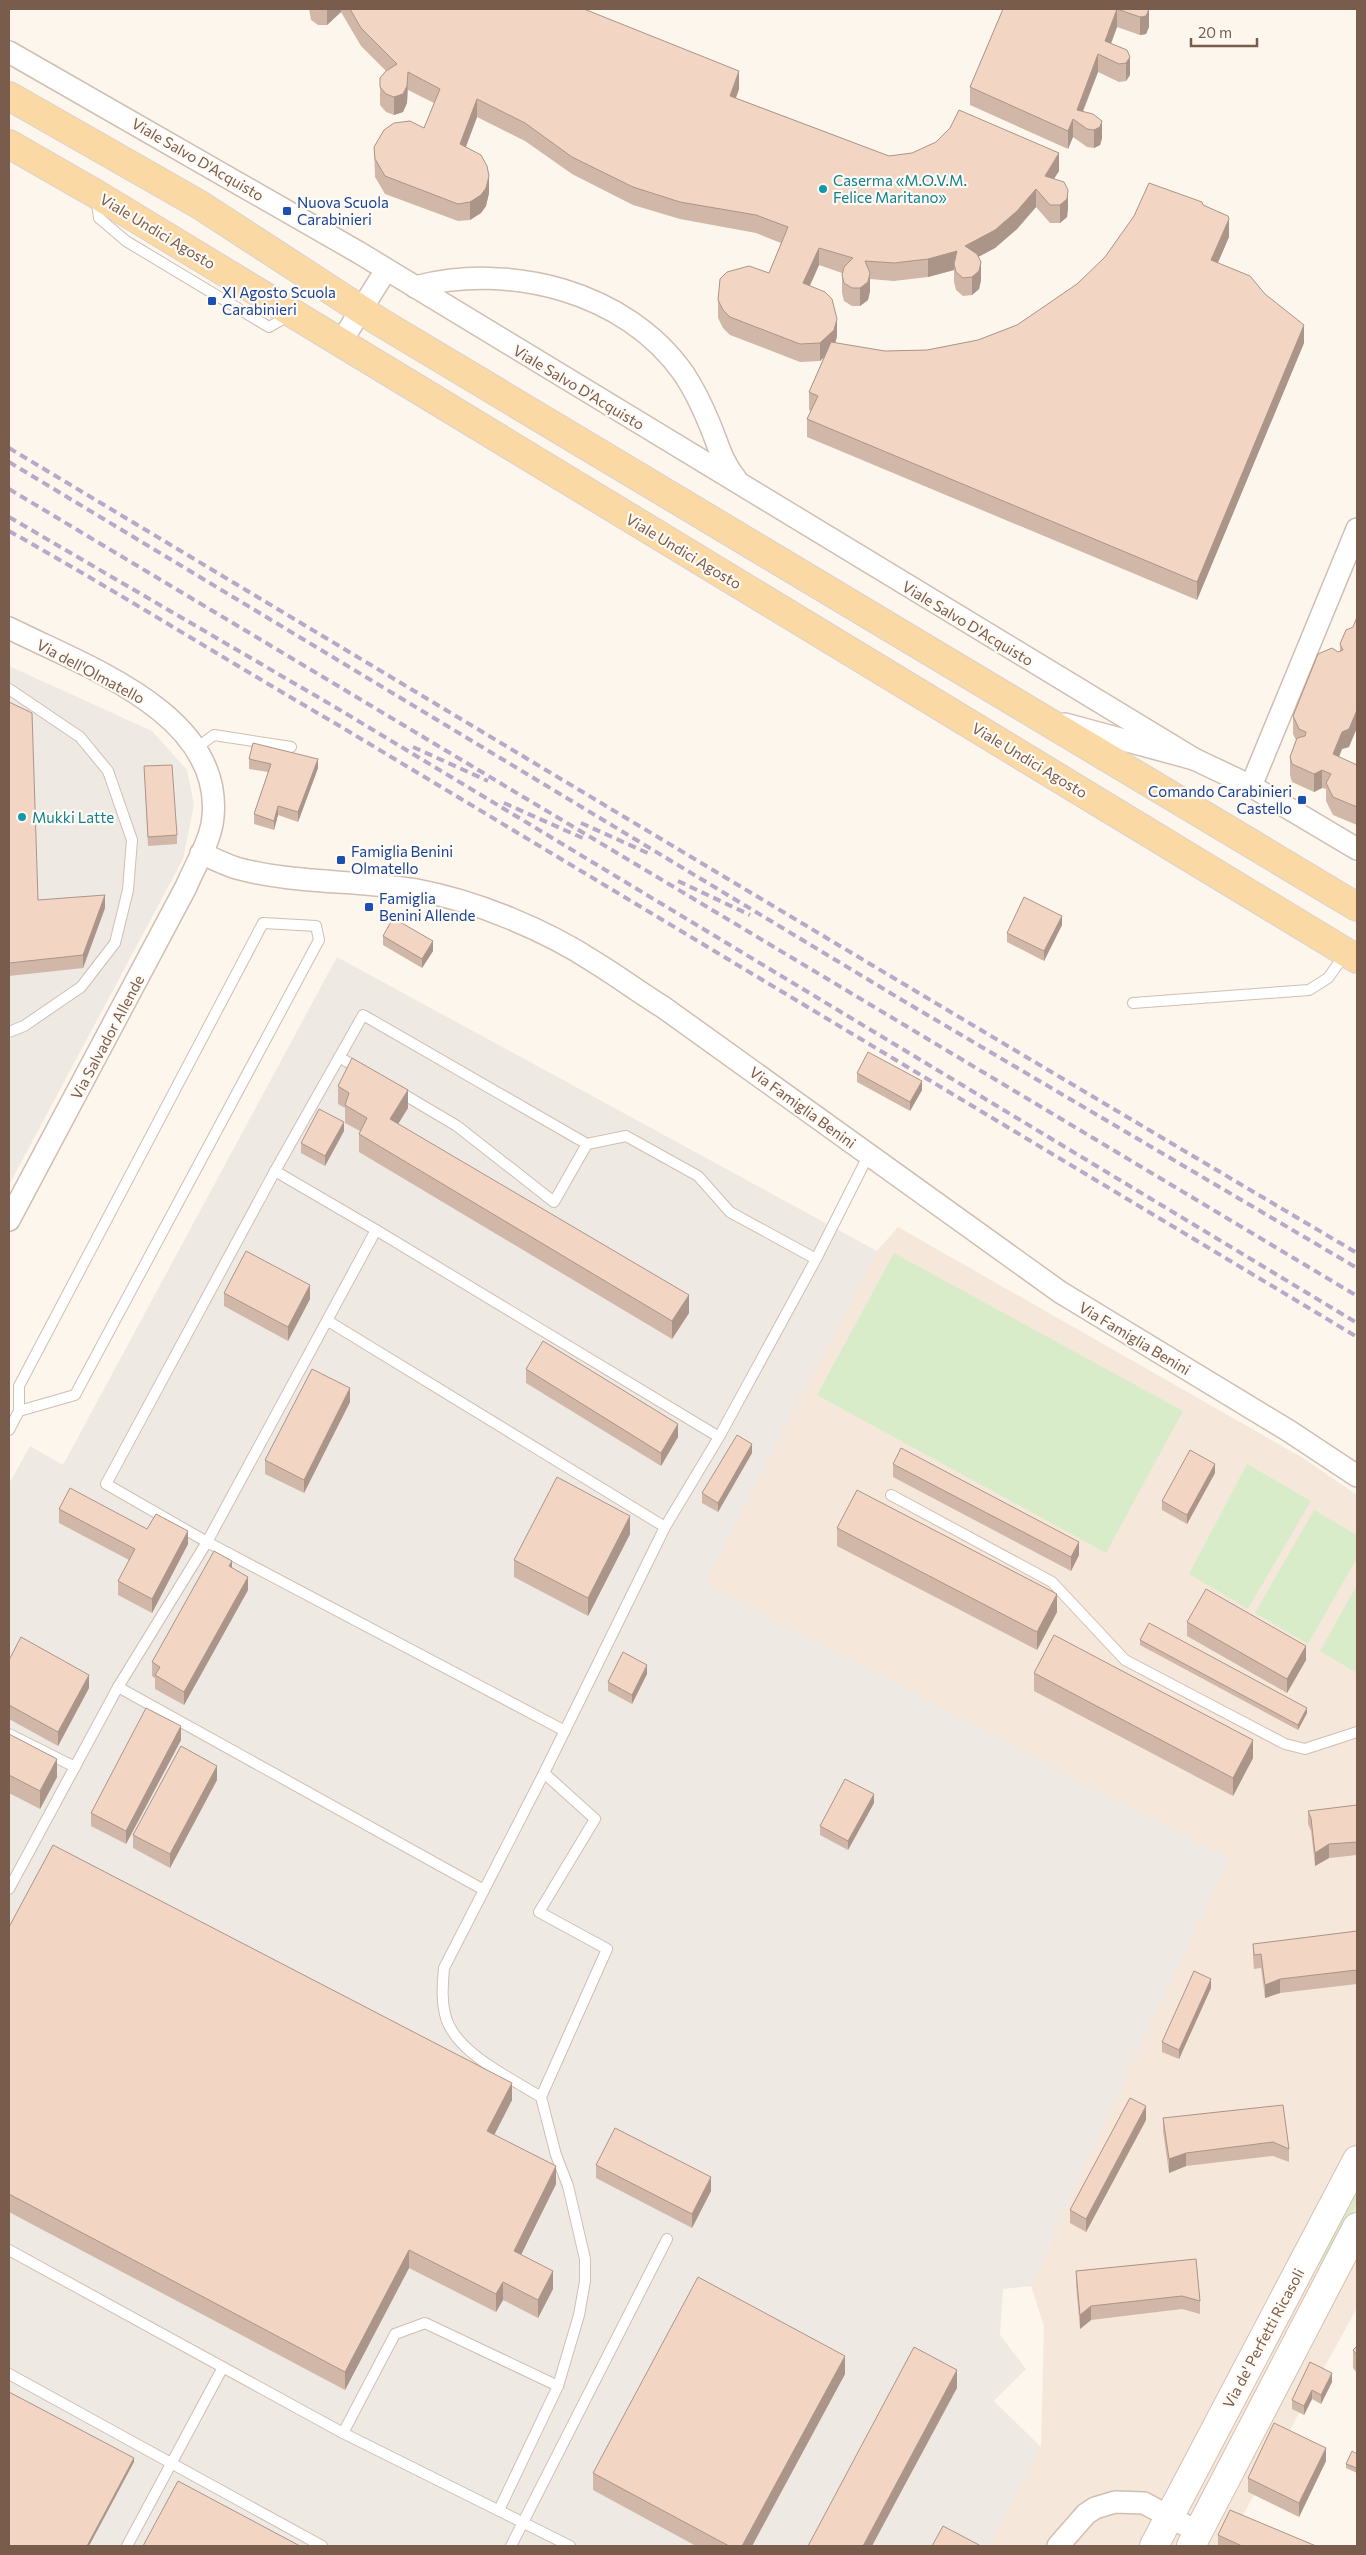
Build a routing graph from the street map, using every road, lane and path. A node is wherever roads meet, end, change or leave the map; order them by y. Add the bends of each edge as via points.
1 (9, 52) edge
2 (9, 96) edge
3 (9, 144) edge
4 (386, 270) junction
5 (415, 287) junction
6 (361, 310) junction
7 (341, 342) junction
8 (742, 486) junction
9 (1357, 529) edge
10 (9, 628) edge
11 (9, 689) edge
12 (1022, 705) junction
13 (291, 747) dead end
14 (196, 748) junction
15 (1194, 759) junction
16 (1251, 786) junction
17 (1357, 849) edge
18 (201, 853) junction
19 (1357, 907) edge
20 (1352, 956) edge
21 (1133, 1003) dead end
22 (9, 1032) edge
23 (339, 1057) junction
24 (373, 1077) edge
25 (390, 1086) edge
26 (587, 1144) junction
27 (869, 1154) junction
28 (275, 1171) junction
29 (9, 1220) edge
30 (376, 1230) junction
31 (816, 1259) junction
32 (328, 1321) junction
33 (19, 1410) junction
34 (9, 1430) edge
35 (719, 1437) junction
36 (1357, 1476) edge
37 (892, 1495) dead end
38 (665, 1527) junction
39 (207, 1542) junction
40 (118, 1687) junction
41 (565, 1731) junction
42 (1357, 1732) edge
43 (9, 1734) edge
44 (74, 1768) junction
45 (544, 1773) junction
46 (12, 1877) edge
47 (9, 1889) edge
48 (484, 1890) junction
49 (542, 2097) junction
50 (1357, 2160) edge
51 (1357, 2227) edge
52 (666, 2239) dead end
53 (9, 2250) edge
54 (222, 2369) junction
55 (9, 2374) edge
56 (558, 2386) junction
57 (343, 2433) junction
58 (172, 2462) junction
59 (499, 2510) junction
60 (1169, 2516) junction
61 (524, 2522) junction
62 (1194, 2539) edge
63 (127, 2546) edge
64 (322, 2546) edge
65 (511, 2546) edge
66 (570, 2546) edge
67 (1058, 2546) edge
68 (1154, 2546) edge

1 - 4 street, Viale Salvo D'Acquisto
2 - 6 main road via 200,205
3 - 7 main road, Viale Undici Agosto
4 - 5 street, Viale Salvo D'Acquisto
4 - 6 street
5 - 8 street, Viale Salvo D'Acquisto
5 - 8 street, Viale Salvo D'Acquisto via 452,280 520,279 572,293 618,315 661,349 683,374 710,425 721,457
6 - 7 street
6 - 12 main road
7 - 20 main road, Viale Undici Agosto
8 - 15 street, Viale Salvo D'Acquisto
9 - 16 street
10 - 14 street, Via dell'Olmatello via 128,688 174,721
11 - 22 lane via 80,737 108,771 132,840 128,890 115,943 81,987 24,1026
12 - 15 street via 1078,729
12 - 19 main road
13 - 14 lane via 214,735
14 - 18 street, Via dell'Olmatello via 210,778 213,797 210,831
15 - 16 street
16 - 17 street
18 - 27 street, Via Famiglia Benini via 234,867 260,873 416,890 446,897 538,932 595,962 663,1007
18 - 29 street, Via Salvador Allende via 176,908
20 - 21 lane via 1309,990
23 - 24 lane
23 - 26 lane via 363,1015
23 - 28 lane
25 - 26 lane via 457,1126 554,1202
26 - 31 lane via 626,1136 698,1176 730,1212
27 - 31 lane
27 - 36 street, Via Famiglia Benini via 1060,1292
28 - 30 lane
28 - 39 lane via 106,1484
30 - 32 lane
30 - 35 lane
31 - 35 lane
32 - 38 lane
32 - 39 lane
33 - 33 lane via 75,1395 319,940 316,926 263,923 19,1386
33 - 34 lane
35 - 38 lane
37 - 42 lane via 1052,1582 1136,1668 1284,1744 1305,1749
38 - 41 lane
39 - 40 lane
39 - 41 lane
40 - 44 lane
40 - 48 lane
41 - 45 lane
43 - 44 lane
44 - 46 lane
45 - 48 lane
45 - 49 lane via 596,1819 539,1912 606,1949
46 - 47 lane
48 - 49 lane via 444,1968 445,2016 468,2051
49 - 56 lane via 585,2259 579,2315
50 - 60 main road, Via de' Perfetti Ricasoli
51 - 62 main road
52 - 61 lane
53 - 54 lane
54 - 57 lane
54 - 58 lane
55 - 58 lane
56 - 57 lane via 425,2323 395,2334
56 - 59 lane
57 - 59 lane
58 - 63 lane
58 - 64 lane
59 - 61 lane
60 - 62 street
60 - 67 street via 1144,2502 1104,2504 1080,2519
60 - 68 main road, Via de' Perfetti Ricasoli
61 - 65 lane
61 - 66 lane

